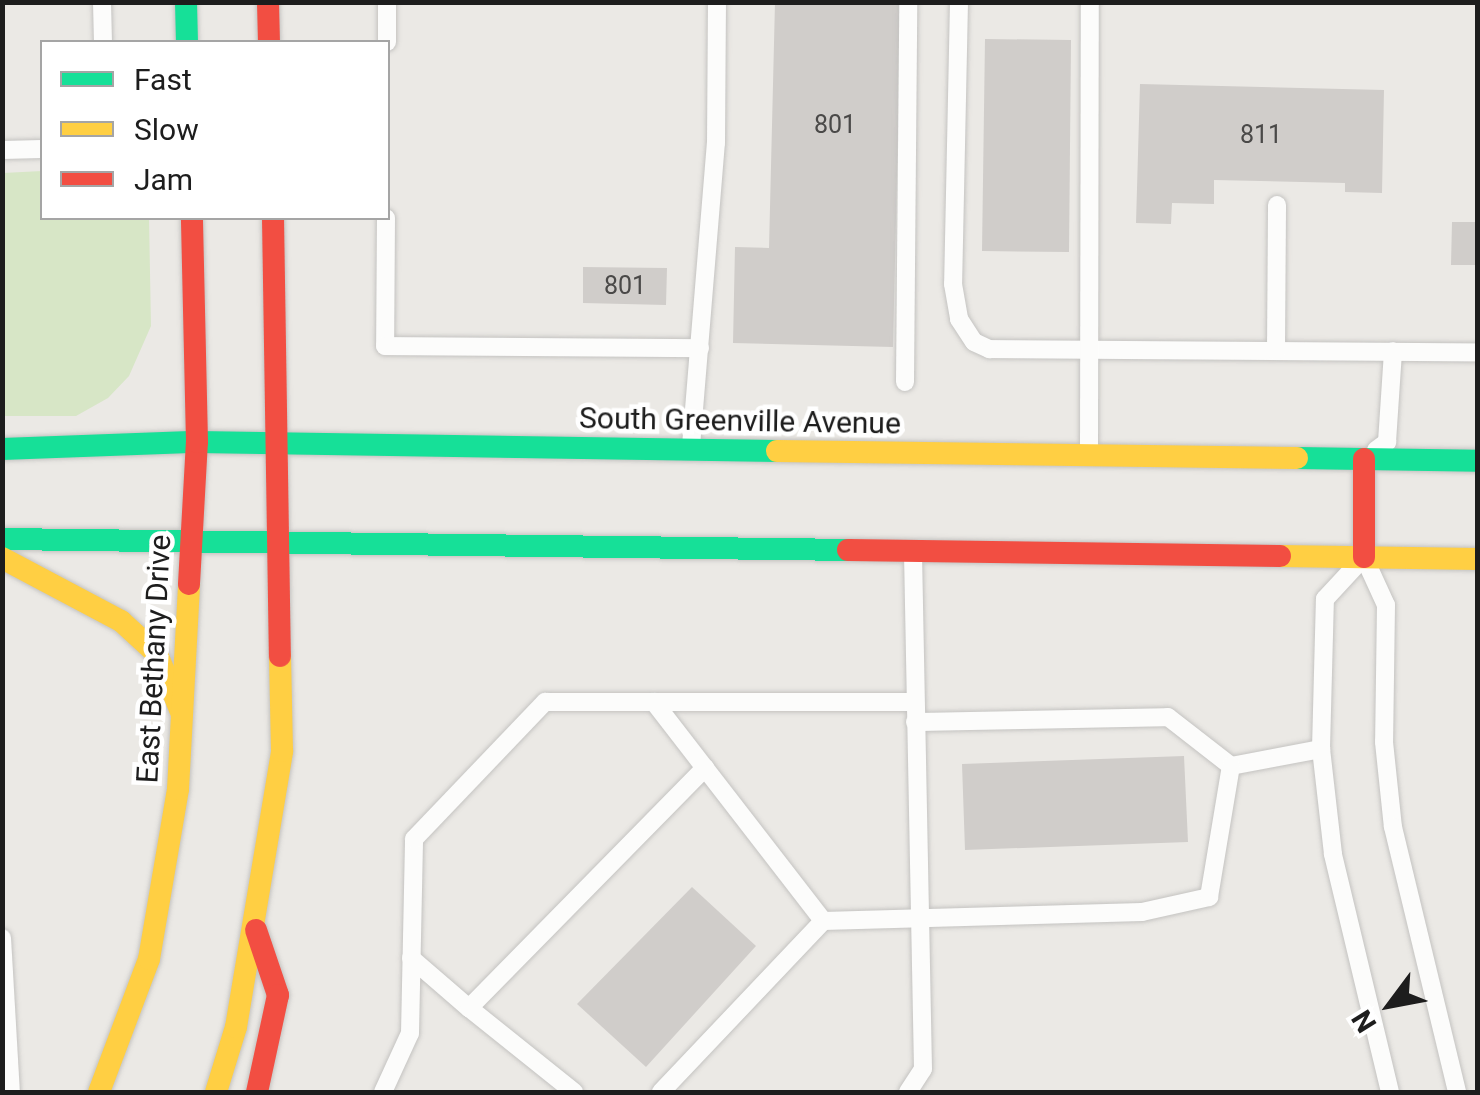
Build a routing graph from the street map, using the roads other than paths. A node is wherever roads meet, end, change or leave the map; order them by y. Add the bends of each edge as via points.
1 (102, 2) edge
2 (186, 2) edge
3 (268, 2) edge
4 (387, 2) edge
5 (717, 2) edge
6 (908, 2) edge
7 (959, 2) edge
8 (1090, 2) edge
9 (103, 40) edge
10 (187, 40) edge
11 (269, 40) edge
12 (387, 40) edge
13 (40, 149) edge
14 (2, 150) edge
15 (1277, 206) dead end
16 (192, 220) edge
17 (273, 220) edge
18 (386, 220) edge
19 (700, 348) junction
20 (1090, 350) junction
21 (1276, 351) junction
22 (1392, 351) junction
23 (1478, 352) edge
24 (904, 382) dead end
25 (197, 442) junction
26 (276, 445) junction
27 (2, 449) edge
28 (690, 451) junction
29 (1089, 455) junction
30 (1364, 459) junction
31 (1478, 461) edge
32 (190, 538) junction
33 (2, 540) edge
34 (275, 540) junction
35 (913, 550) junction
36 (1364, 557) junction
37 (2, 558) edge
38 (1478, 560) edge
39 (654, 702) junction
40 (915, 702) junction
41 (183, 718) junction
42 (916, 722) junction
43 (1321, 749) junction
44 (1232, 766) junction
45 (704, 768) junction
46 (823, 921) junction
47 (919, 921) junction
48 (255, 927) junction
49 (2, 938) edge
50 (412, 958) junction
51 (469, 1008) junction
52 (7, 1091) edge
53 (99, 1092) edge
54 (216, 1092) edge
55 (257, 1092) edge
56 (383, 1092) edge
57 (574, 1092) edge
58 (660, 1092) edge
59 (908, 1092) edge
60 (1390, 1092) edge
61 (1457, 1092) edge

1 - 9 lane
2 - 10 main road
3 - 11 main road
4 - 12 lane
5 - 19 lane via 716,143
6 - 24 lane
7 - 20 lane via 953,284 959,320 989,349
8 - 20 lane
13 - 14 lane
15 - 21 lane
16 - 25 main road, East Bethany Drive
17 - 26 main road
18 - 19 lane via 385,346
19 - 28 lane
20 - 21 lane
20 - 29 lane
21 - 22 lane
22 - 23 lane
22 - 30 lane via 1387,442
25 - 26 main road, South Greenville Avenue
25 - 27 main road, South Greenville Avenue
25 - 32 main road, East Bethany Drive
26 - 28 main road, South Greenville Avenue
26 - 34 main road
28 - 29 main road, South Greenville Avenue
29 - 30 main road, South Greenville Avenue
30 - 31 main road, South Greenville Avenue
30 - 36 main road
32 - 33 main road
32 - 34 main road
32 - 41 main road, East Bethany Drive
34 - 35 main road
34 - 48 main road via 282,751
35 - 36 main road
35 - 40 lane
36 - 38 main road
36 - 43 lane via 1324,599
36 - 61 lane via 1386,605 1384,742 1394,828
37 - 41 main road via 120,621 156,654
39 - 40 lane
39 - 45 lane
39 - 50 lane via 545,702 414,839
40 - 42 lane
41 - 53 main road, East Bethany Drive via 149,959
42 - 44 lane via 1168,717
42 - 47 lane
43 - 44 lane
43 - 60 lane via 1333,854
44 - 47 lane via 1209,897 1142,912
45 - 46 lane
45 - 51 lane
46 - 47 lane
46 - 58 lane
47 - 59 lane via 923,1069
48 - 54 main road
48 - 55 main road via 278,995
49 - 52 lane
50 - 51 lane
50 - 56 lane via 410,1034
51 - 57 lane

